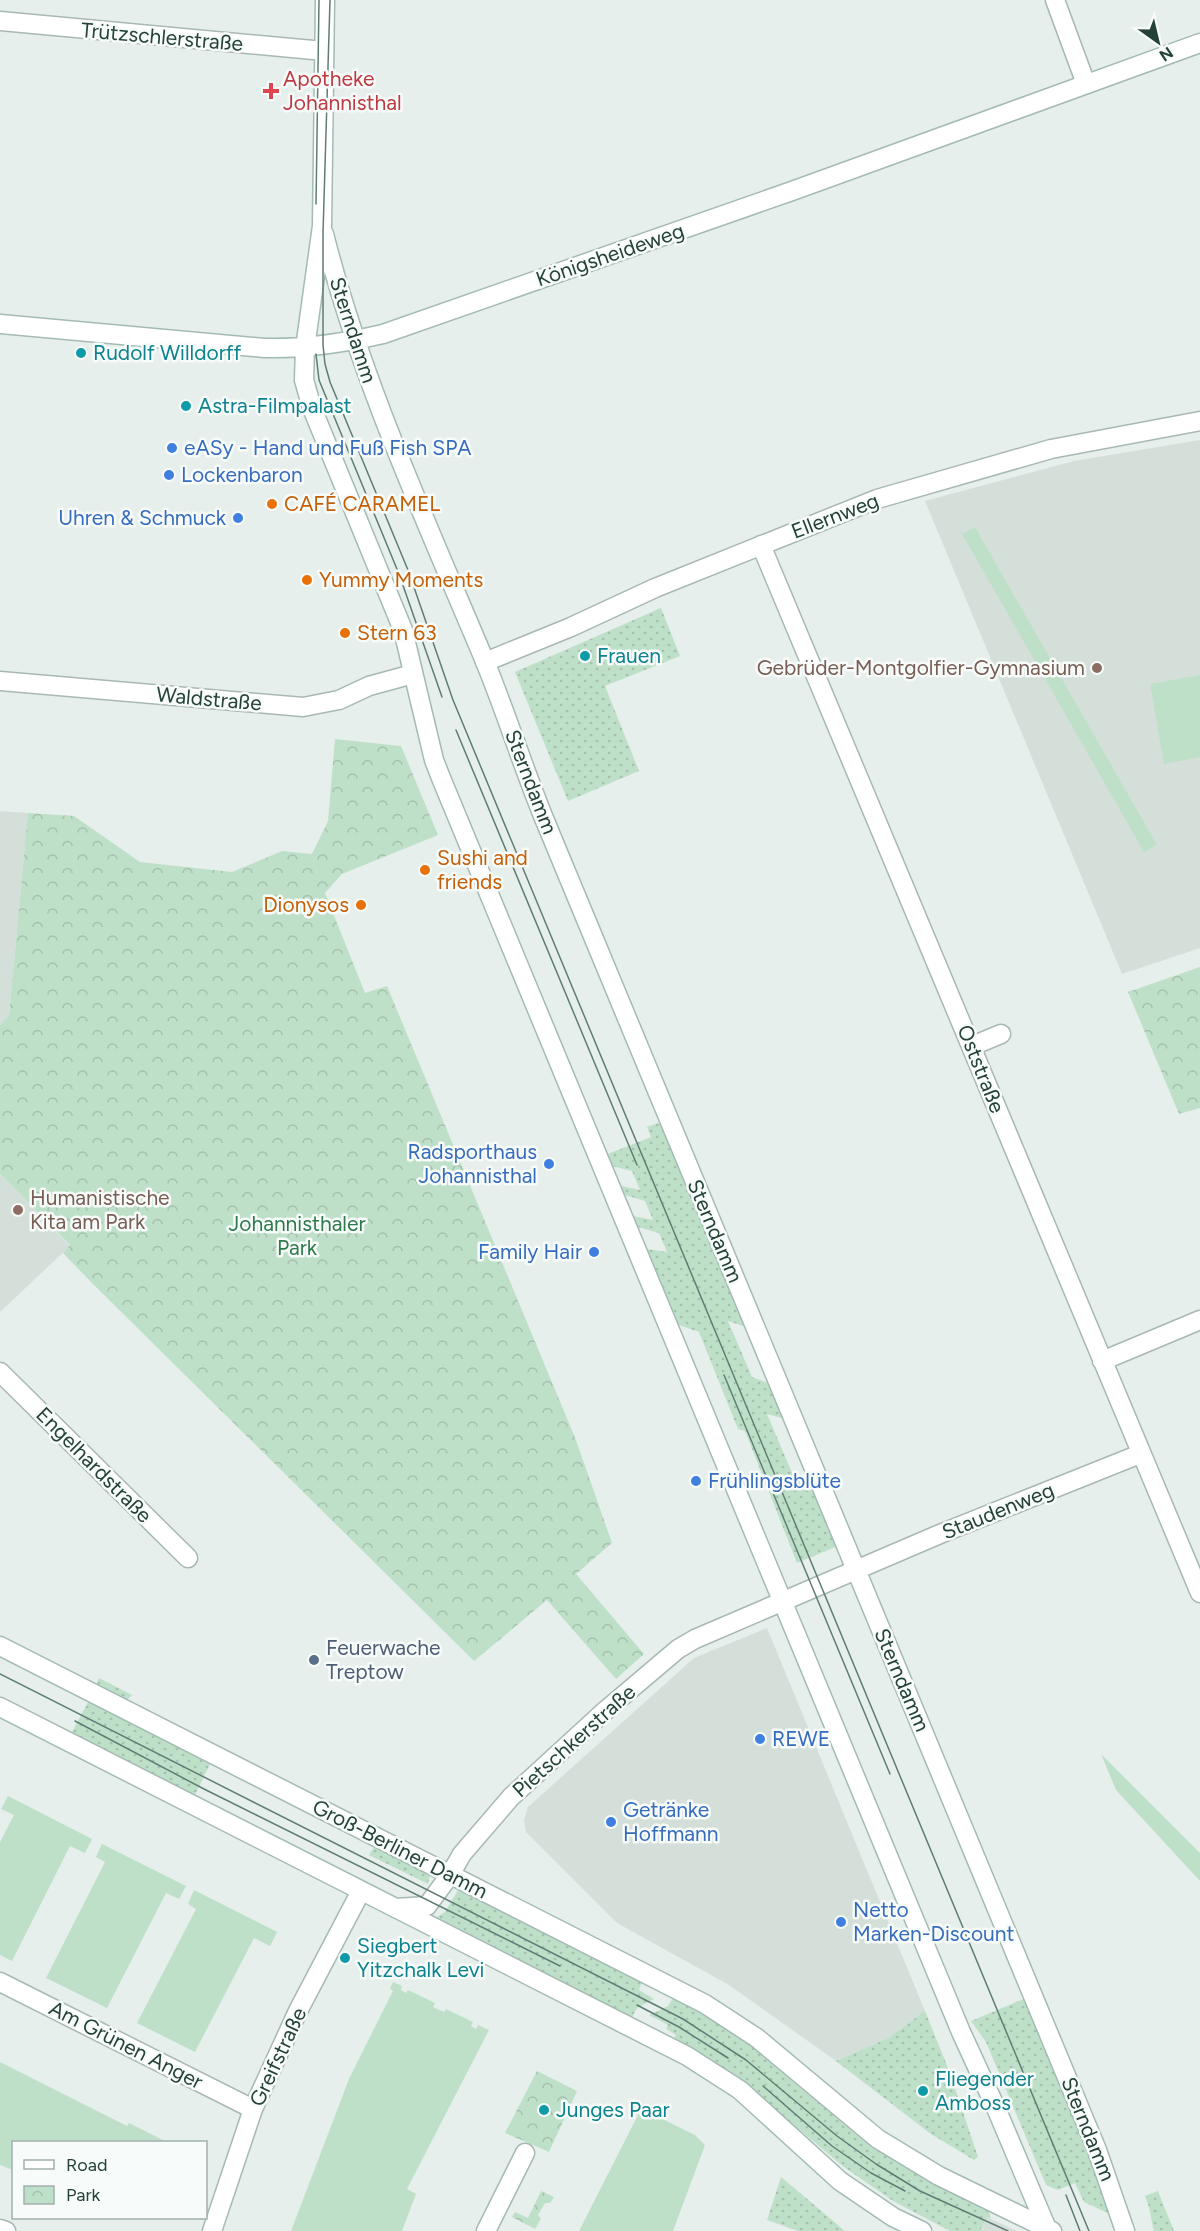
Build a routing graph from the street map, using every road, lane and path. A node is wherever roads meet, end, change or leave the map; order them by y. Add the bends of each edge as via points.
1 (325, 0) edge
2 (1055, 0) edge
3 (0, 21) edge
4 (1200, 44) edge
5 (324, 51) junction
6 (1086, 84) junction
7 (322, 226) junction
8 (0, 324) edge
9 (356, 340) junction
10 (305, 348) junction
11 (1200, 421) edge
12 (761, 545) junction
13 (485, 662) junction
14 (413, 674) junction
15 (0, 681) edge
16 (1001, 1034) dead end
17 (972, 1046) junction
18 (1200, 1320) edge
19 (1102, 1361) junction
20 (0, 1372) edge
21 (1140, 1454) junction
22 (188, 1558) dead end
23 (856, 1569) junction
24 (1200, 1593) edge
25 (783, 1601) junction
26 (0, 1646) edge
27 (0, 1707) edge
28 (450, 1875) junction
29 (361, 1891) junction
30 (396, 1908) junction
31 (0, 1982) edge
32 (793, 2066) joint
33 (253, 2109) junction
34 (525, 2153) dead end
35 (0, 2229) edge
36 (1049, 2230) edge
37 (6, 2231) edge
38 (212, 2231) edge
39 (486, 2231) edge
40 (922, 2231) edge
41 (1125, 2231) edge

1 - 5 street, Sterndamm
2 - 6 street
3 - 5 street, Trützschlerstraße
4 - 6 street, Königsheideweg
5 - 7 street, Sterndamm
6 - 9 street, Königsheideweg via 398,331
7 - 9 street, Sterndamm via 337,287
7 - 10 street, Sterndamm
8 - 10 street, Königsheideweg via 266,348
9 - 10 street, Königsheideweg
9 - 13 street, Sterndamm via 375,398
10 - 14 street, Sterndamm via 304,380 312,408 403,630
11 - 12 street, Ellernweg via 1051,449 953,476 877,499
12 - 13 street, Ellernweg
12 - 17 street, Oststraße
13 - 23 street, Sterndamm via 543,816
14 - 15 street, Waldstraße via 369,686 339,700 303,707
14 - 25 street, Sterndamm via 441,778
16 - 17 street
17 - 19 street, Oststraße
18 - 19 street
19 - 21 street, Oststraße
20 - 22 street, Engelhardstraße
21 - 23 street, Staudenweg
21 - 24 street, Oststraße
23 - 25 street, Staudenweg
23 - 41 street, Sterndamm via 1097,2150
25 - 28 street, Pietschkerstraße via 695,1639 669,1656 511,1797 469,1845
25 - 36 street, Sterndamm via 961,2032
26 - 28 street, Groß-Berliner Damm
27 - 29 street
28 - 30 street, Pietschkerstraße via 426,1906
28 - 32 street, Groß-Berliner Damm via 705,2004
29 - 30 street
29 - 33 street, Greifstraße via 298,2011
30 - 40 street via 687,2056 740,2090 840,2181 893,2217
31 - 33 street, Am Grünen Anger
32 - 36 street, Sterndamm via 878,2139 939,2176
33 - 38 street, Greifstraße
34 - 39 street
35 - 37 street

